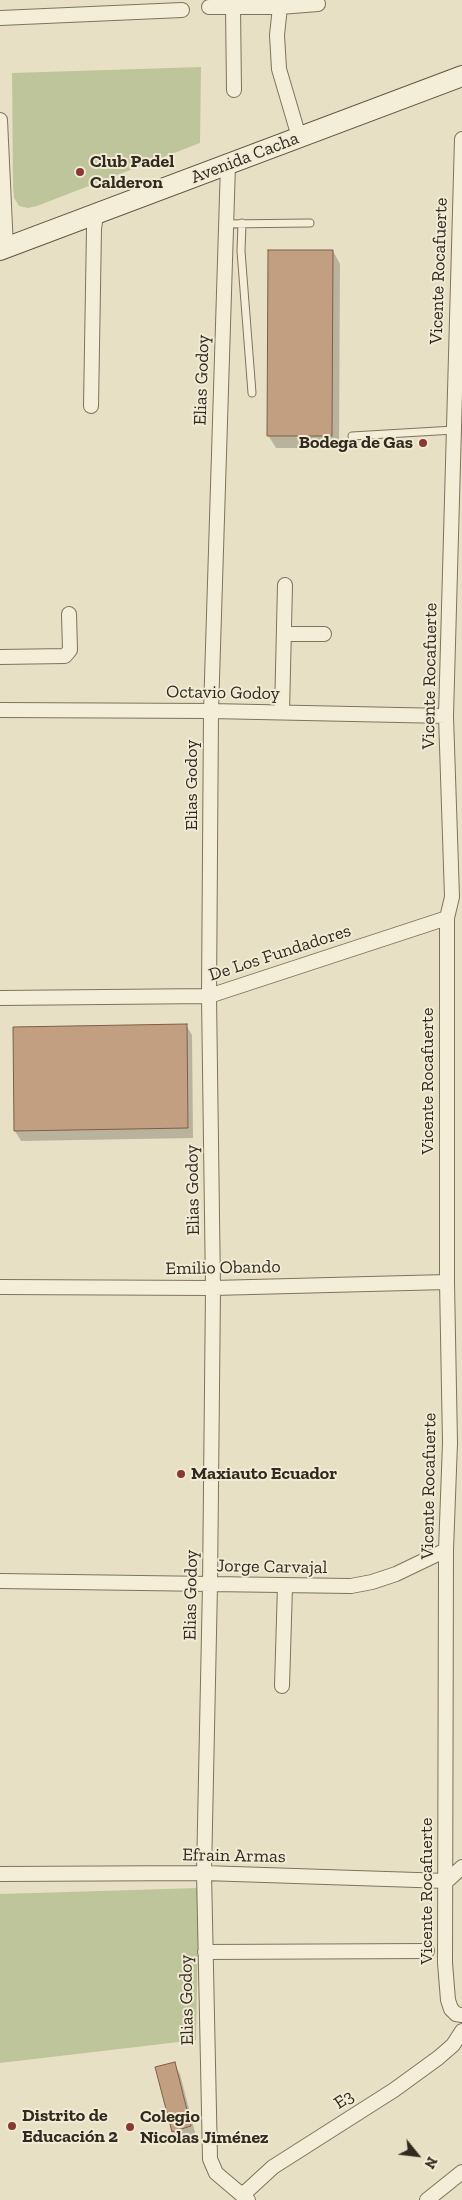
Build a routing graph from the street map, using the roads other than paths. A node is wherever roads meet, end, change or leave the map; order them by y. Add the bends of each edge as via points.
1 (318, 4) dead end
2 (209, 7) dead end
3 (233, 7) junction
4 (280, 7) junction
5 (182, 10) dead end
6 (0, 18) edge
7 (462, 76) edge
8 (234, 90) dead end
9 (0, 120) edge
10 (300, 137) junction
11 (462, 140) edge
12 (228, 164) junction
13 (2, 206) edge
14 (96, 214) junction
15 (242, 223) junction
16 (310, 223) dead end
17 (225, 224) junction
18 (461, 237) edge
19 (3, 249) edge
20 (252, 393) dead end
21 (91, 406) dead end
22 (454, 430) junction
23 (352, 436) dead end
24 (285, 585) dead end
25 (69, 614) dead end
26 (284, 634) junction
27 (324, 634) dead end
28 (0, 658) edge
29 (0, 710) edge
30 (211, 711) junction
31 (282, 712) junction
32 (446, 716) junction
33 (455, 773) edge
34 (457, 894) edge
35 (447, 918) junction
36 (209, 996) junction
37 (0, 998) edge
38 (447, 1282) junction
39 (0, 1287) edge
40 (213, 1288) junction
41 (450, 1443) junction
42 (462, 1455) edge
43 (446, 1550) junction
44 (0, 1581) edge
45 (210, 1585) junction
46 (285, 1586) junction
47 (282, 1686) dead end
48 (462, 1867) edge
49 (204, 1873) junction
50 (0, 1874) edge
51 (447, 1881) junction
52 (427, 1951) dead end
53 (205, 1952) junction
54 (462, 2015) edge
55 (462, 2030) edge
56 (462, 2172) edge
57 (244, 2197) edge
58 (427, 2200) edge

1 - 4 street
2 - 3 street
3 - 4 street
3 - 8 street
4 - 10 street via 277,35 279,69
5 - 6 street
7 - 10 street, Avenida Cacha
9 - 13 street
10 - 12 street, Avenida Cacha
11 - 18 street, Vicente Rocafuerte
12 - 14 street, Avenida Cacha
12 - 17 street, Elias Godoy
13 - 19 street
14 - 19 street, Avenida Cacha
14 - 21 street
15 - 16 lane
15 - 17 lane
15 - 20 lane via 241,251
17 - 30 street, Elias Godoy
18 - 22 street, Vicente Rocafuerte
22 - 23 lane
22 - 32 street, Vicente Rocafuerte
24 - 26 street
25 - 28 street via 70,650 65,656
26 - 27 street
26 - 31 street
29 - 30 street, Octavio Godoy
30 - 31 street, Octavio Godoy
30 - 36 street, Elias Godoy
31 - 32 street, Octavio Godoy
32 - 33 street, Vicente Rocafuerte
33 - 34 street, Vicente Rocafuerte
34 - 35 street, Vicente Rocafuerte
35 - 36 street, De Los Fundadores
35 - 38 street, Vicente Rocafuerte
36 - 37 street, De Los Fundadores
36 - 40 street, Elias Godoy
38 - 40 street, Emilio Obando
38 - 41 street, Vicente Rocafuerte
39 - 40 street, Emilio Obando
40 - 45 street, Elias Godoy
41 - 42 street
41 - 43 street, Vicente Rocafuerte
43 - 46 street, Jorge Carvajal via 372,1582 351,1586
43 - 51 street, Vicente Rocafuerte
44 - 45 street, Jorge Carvajal
45 - 46 street, Jorge Carvajal
45 - 49 street, Elias Godoy
46 - 47 street
48 - 51 street
49 - 50 street, Efrain Armas
49 - 51 street, Efrain Armas
49 - 53 street, Elias Godoy
51 - 54 street, Vicente Rocafuerte via 445,1962 448,2000 451,2009
52 - 53 street
53 - 57 street, Elias Godoy via 210,2159 216,2173
55 - 57 street, E3 via 453,2045 416,2074 273,2167
56 - 58 street

